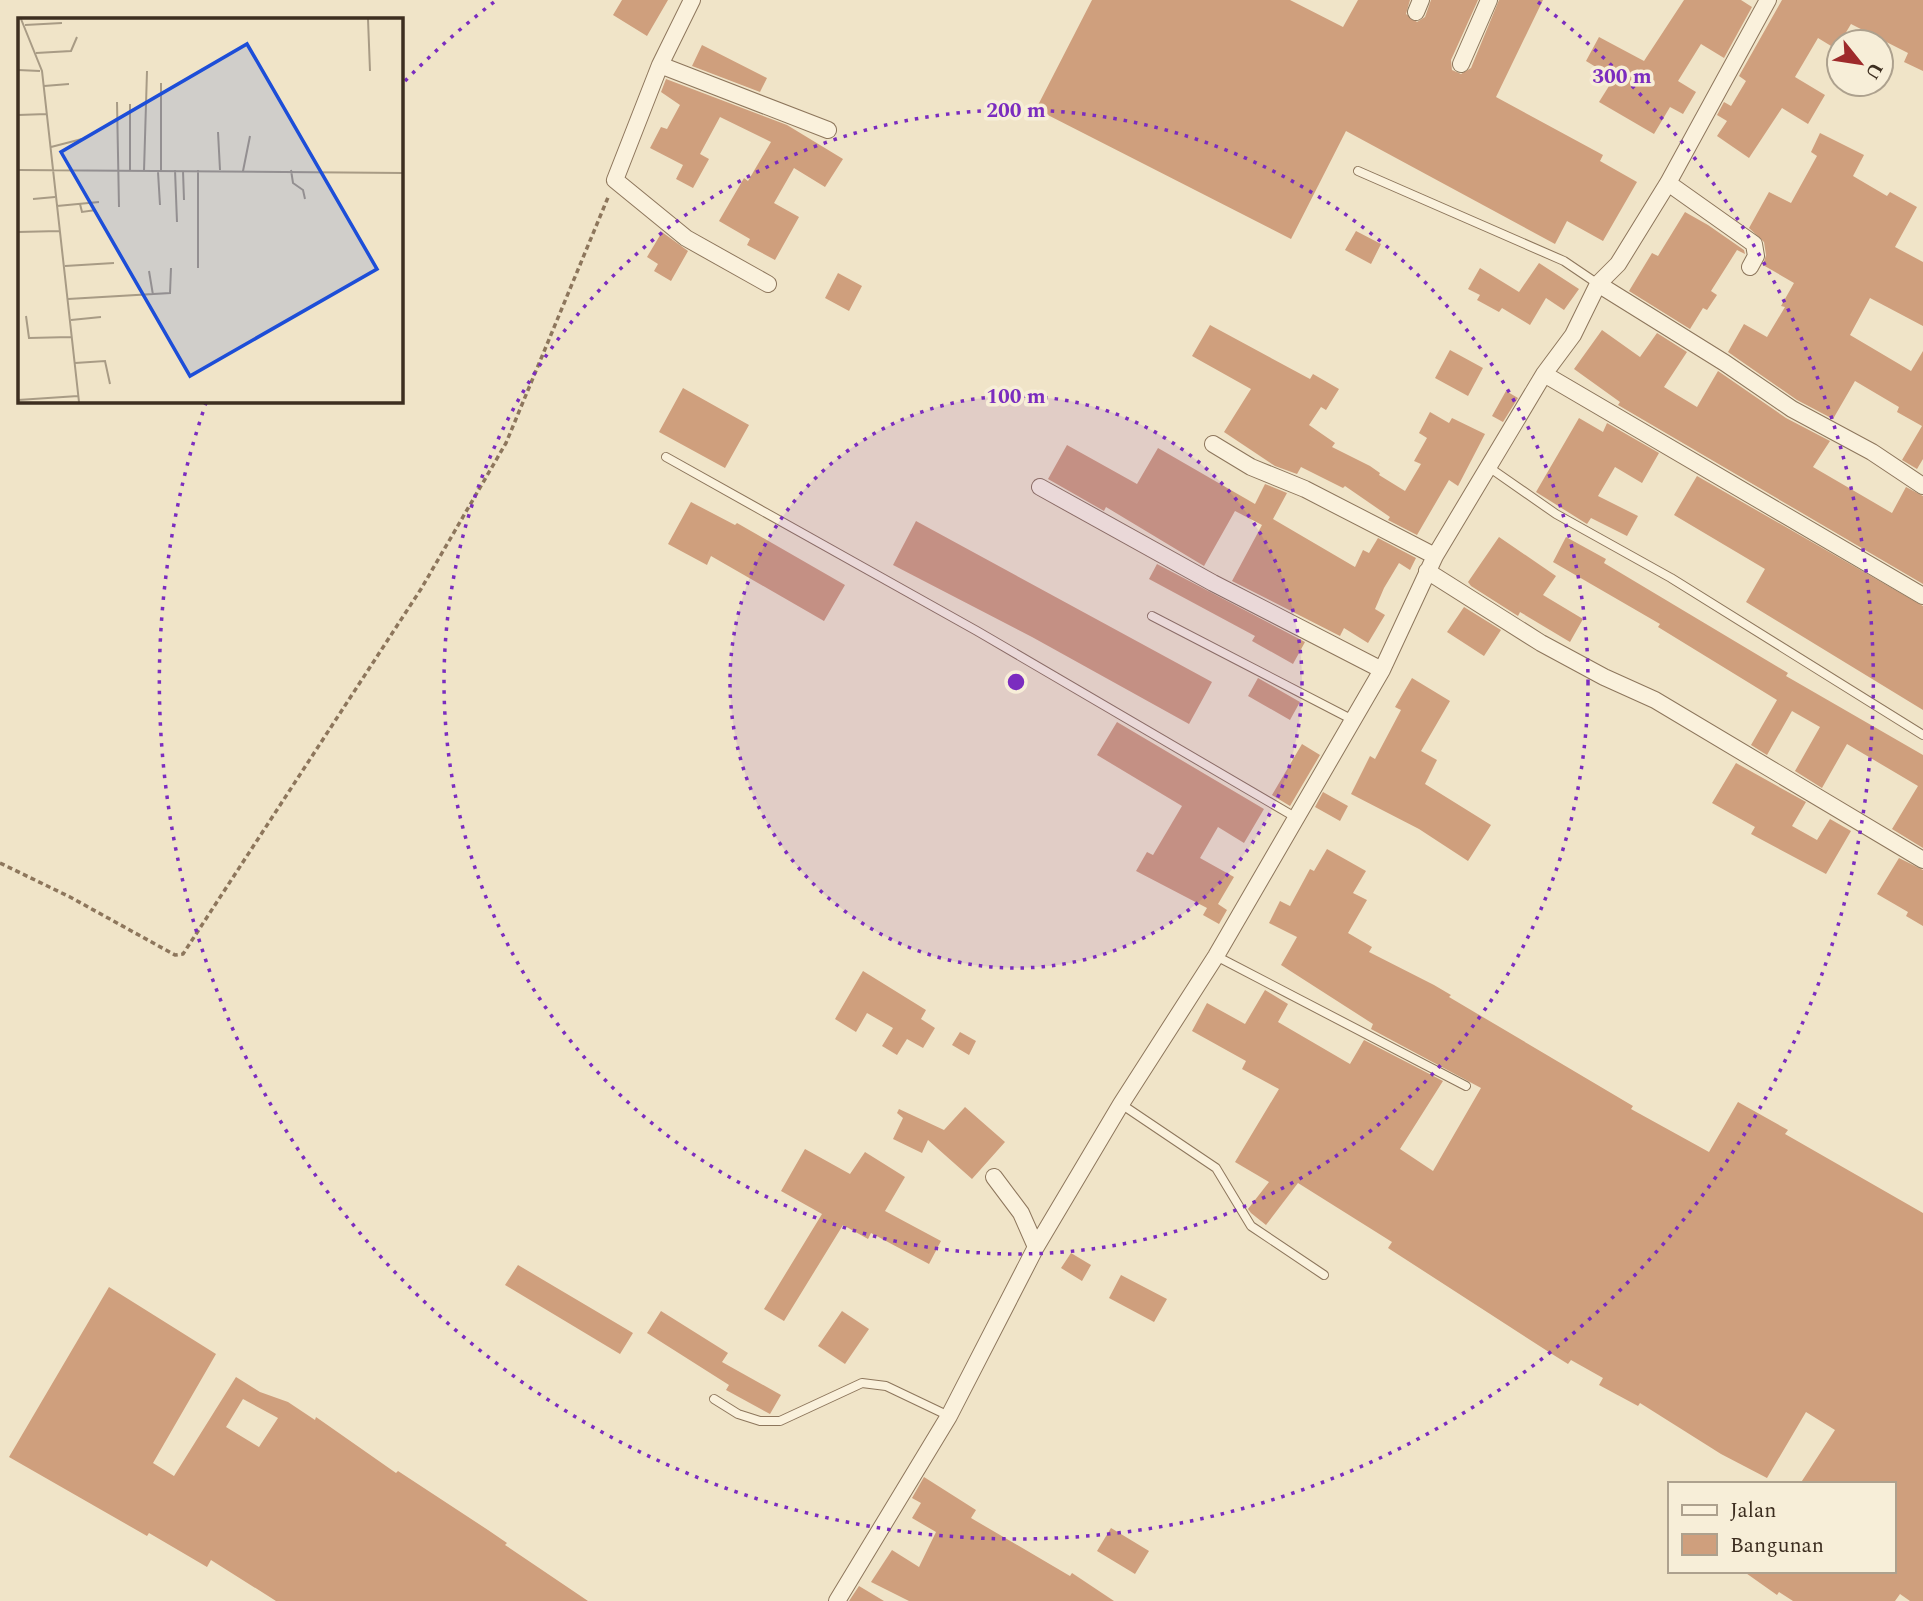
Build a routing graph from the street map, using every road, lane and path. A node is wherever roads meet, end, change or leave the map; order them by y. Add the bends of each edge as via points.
1 (692, 0) edge
2 (1489, 0) edge
3 (1768, 0) edge
4 (1461, 64) dead end
5 (660, 65) junction
6 (828, 130) dead end
7 (1358, 171) dead end
8 (615, 180) junction
9 (1668, 183) junction
10 (1750, 267) dead end
11 (768, 284) dead end
12 (1598, 284) junction
13 (1544, 374) junction
14 (1213, 444) dead end
15 (666, 457) dead end
16 (1490, 468) junction
17 (1923, 486) edge
18 (1040, 487) dead end
19 (1435, 556) junction
20 (1427, 571) junction
21 (1923, 596) edge
22 (1152, 616) dead end
23 (1382, 670) junction
24 (1353, 720) junction
25 (1923, 736) edge
26 (1295, 817) junction
27 (1923, 860) edge
28 (0, 863) edge
29 (1216, 956) junction
30 (1466, 1086) dead end
31 (1121, 1104) junction
32 (994, 1177) dead end
33 (1036, 1247) junction
34 (1324, 1275) dead end
35 (714, 1399) dead end
36 (949, 1416) junction
37 (837, 1601) edge

1 - 5 street
2 - 4 street
3 - 9 street
5 - 6 street
5 - 8 street
7 - 12 lane via 1564,261
8 - 11 street via 686,238
8 - 28 path via 506,443 421,589 183,954 175,955
9 - 10 street via 1754,244 1756,256
9 - 12 street via 1618,264
12 - 13 street via 1573,335
12 - 17 street via 1791,409 1872,452
13 - 16 street
13 - 21 street
14 - 19 street
15 - 26 lane
16 - 19 street
16 - 25 lane via 1556,513 1671,578
18 - 23 street
19 - 20 street
20 - 23 street
20 - 27 street via 1541,643 1656,700
22 - 24 lane
23 - 24 street
24 - 26 street
26 - 29 street
29 - 30 lane
29 - 31 street
31 - 33 street
31 - 34 lane via 1216,1168 1251,1226
32 - 33 street via 1021,1213
33 - 36 street
35 - 36 lane via 738,1414 780,1421 862,1382 886,1386
36 - 37 street

